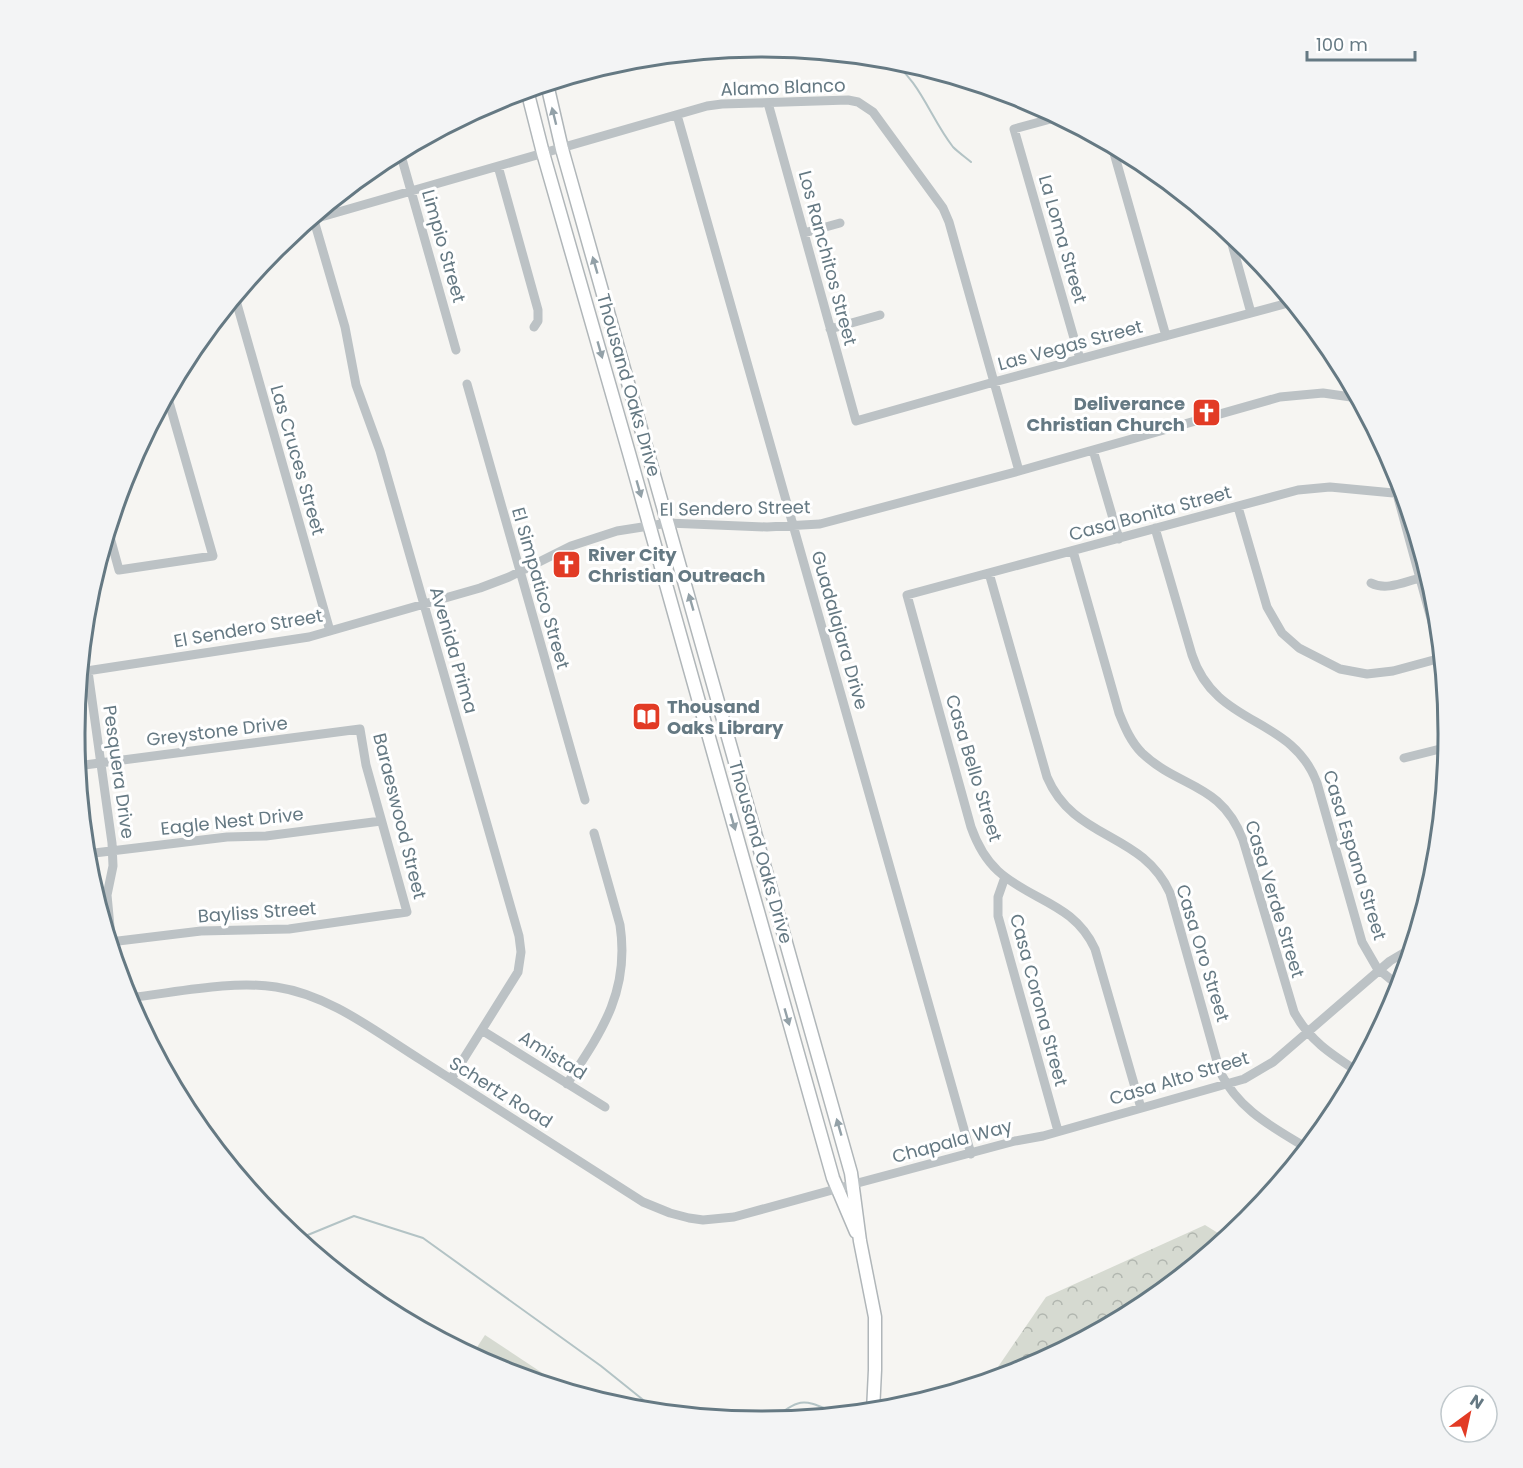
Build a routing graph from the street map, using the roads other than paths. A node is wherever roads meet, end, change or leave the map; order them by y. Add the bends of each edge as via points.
1 (549, 92) edge
2 (529, 99) edge
3 (768, 103) junction
4 (677, 115) junction
5 (1046, 120) edge
6 (562, 148) junction
7 (543, 153) junction
8 (1115, 157) edge
9 (402, 161) edge
10 (498, 166) junction
11 (411, 191) junction
12 (328, 214) edge
13 (840, 223) dead end
14 (316, 224) edge
15 (804, 232) junction
16 (1233, 249) edge
17 (1284, 304) edge
18 (238, 306) edge
19 (1251, 313) junction
20 (880, 315) dead end
21 (534, 327) dead end
22 (830, 329) junction
23 (1166, 336) junction
24 (456, 350) dead end
25 (1080, 359) junction
26 (994, 382) junction
27 (466, 384) dead end
28 (1348, 397) edge
29 (170, 405) edge
30 (856, 421) joint
31 (1093, 450) junction
32 (1019, 471) junction
33 (1394, 493) edge
34 (1238, 507) junction
35 (668, 523) junction
36 (650, 525) junction
37 (794, 526) junction
38 (1155, 528) junction
39 (1119, 539) junction
40 (112, 545) edge
41 (1073, 551) junction
42 (520, 572) junction
43 (989, 573) junction
44 (1420, 578) edge
45 (1371, 583) dead end
46 (907, 595) joint
47 (424, 604) junction
48 (330, 631) junction
49 (1434, 658) edge
50 (88, 670) edge
51 (87, 684) edge
52 (360, 729) joint
53 (1438, 750) edge
54 (1404, 758) dead end
55 (101, 762) junction
56 (86, 765) edge
57 (585, 800) dead end
58 (381, 821) junction
59 (594, 833) dead end
60 (113, 850) junction
61 (96, 853) edge
62 (1005, 877) junction
63 (107, 905) edge
64 (407, 912) joint
65 (118, 943) edge
66 (1403, 952) edge
67 (1379, 970) junction
68 (1392, 980) edge
69 (138, 997) edge
70 (483, 1031) junction
71 (1307, 1032) junction
72 (1351, 1067) edge
73 (452, 1079) junction
74 (567, 1084) junction
75 (1226, 1084) junction
76 (605, 1107) dead end
77 (1141, 1108) junction
78 (1058, 1131) junction
79 (1300, 1144) edge
80 (971, 1154) junction
81 (854, 1184) junction
82 (836, 1189) junction
83 (860, 1241) junction
84 (874, 1401) edge

6 -> 1 main road, Thousand Oaks Drive
2 - 7 main road, Thousand Oaks Drive
3 - 4 street, Alamo Blanco via 722,104
3 - 15 street, Los Ranchitos Street
3 - 26 street, Alamo Blanco via 848,100 873,112 943,208
4 - 6 street, Alamo Blanco
4 - 37 street, Guadalajara Drive
5 - 25 street, La Loma Street via 1014,129
6 - 7 street, Alamo Blanco
35 -> 6 main road, Thousand Oaks Drive
7 - 10 street, Alamo Blanco
7 -> 36 main road, Thousand Oaks Drive
8 - 23 street
9 - 11 street, Limpio Street
10 - 11 street, Alamo Blanco
10 - 21 street via 538,310
11 - 12 street, Alamo Blanco
11 - 24 street, Limpio Street
13 - 15 street
14 - 47 street, Avenida Prima via 345,327 356,385 380,451
15 - 22 street, Los Ranchitos Street
16 - 19 street
17 - 19 street, Las Vegas Street
18 - 48 street, Las Cruces Street
19 - 23 street, Las Vegas Street
20 - 22 street
22 - 30 street, Los Ranchitos Street
23 - 25 street, Las Vegas Street
25 - 26 street, Las Vegas Street
26 - 30 street, Las Vegas Street
26 - 32 street, Alamo Blanco
27 - 42 street, El Simpatico Street
28 - 31 street, El Sendero Street via 1323,393 1281,397
29 - 40 street via 213,556 119,570
31 - 32 street, El Sendero Street
31 - 39 street
32 - 37 street, El Sendero Street via 820,524
33 - 34 street, Casa Bonita Street via 1312,488
34 - 38 street, Casa Bonita Street
34 - 49 street via 1267,607 1282,633 1299,648 1340,669 1367,674 1393,671
35 - 36 street, El Sendero Street
35 - 37 street, El Sendero Street
81 -> 35 main road, Thousand Oaks Drive
36 - 42 street, El Sendero Street via 592,538
36 -> 82 main road, Thousand Oaks Drive
37 - 80 street, Guadalajara Drive
38 - 39 street, Casa Bonita Street
38 - 67 street, Casa Espana Street via 1192,655 1204,682 1224,703 1292,744 1313,773 1358,928
39 - 41 street, Casa Bonita Street
41 - 43 street, Casa Bonita Street
41 - 71 street, Casa Verde Street via 1125,729 1147,757 1218,801 1234,820 1293,1012
42 - 47 street, El Sendero Street
42 - 57 street, El Simpatico Street
43 - 46 street, Casa Bonita Street
43 - 75 street, Casa Oro Street via 1051,786 1073,815 1144,858 1162,878 1170,893
44 - 45 street via 1387,587
46 - 62 street, Casa Bello Street via 971,827 983,854
47 - 48 street, El Sendero Street
47 - 70 street, Avenida Prima via 519,936 518,972
48 - 50 street, El Sendero Street via 295,640
51 - 55 street, Pesquera Drive
52 - 55 street, Greystone Drive
52 - 58 street, Baraeswood Street
53 - 54 street
55 - 56 street, Greystone Drive
55 - 60 street, Pesquera Drive
58 - 60 street, Eagle Nest Drive
58 - 64 street, Baraeswood Street
59 - 74 street via 620,925 621,973 607,1021
60 - 61 street, Eagle Nest Drive
60 - 63 street, Pesquera Drive
62 - 77 street, Casa Bello Street via 1069,915 1087,934 1095,949
62 - 78 street, Casa Corona Street via 998,897 998,916
64 - 65 street, Bayliss Street via 288,929 201,931
66 - 67 street, Casa Alto Street
67 - 68 street, Casa Espana Street
67 - 71 street, Casa Alto Street
69 - 73 street, Schertz Road via 245,985 293,991 338,1008
70 - 73 street, Avenida Prima
70 - 74 street, Amistad
71 - 72 street, Casa Verde Street via 1323,1049
71 - 75 street, Casa Alto Street via 1264,1069
73 - 82 street, Schertz Road via 643,1202 670,1213 703,1220 734,1217
74 - 76 street, Amistad
75 - 77 street, Casa Alto Street
75 - 79 street, Casa Oro Street via 1250,1112
77 - 78 street, Casa Alto Street
78 - 80 street, Chapala Way
80 - 81 street, Chapala Way
81 - 82 street, Schertz Road
81 - 83 main road, Thousand Oaks Drive
82 - 83 main road, Thousand Oaks Drive
83 - 84 main road, Thousand Oaks Drive via 875,1317

